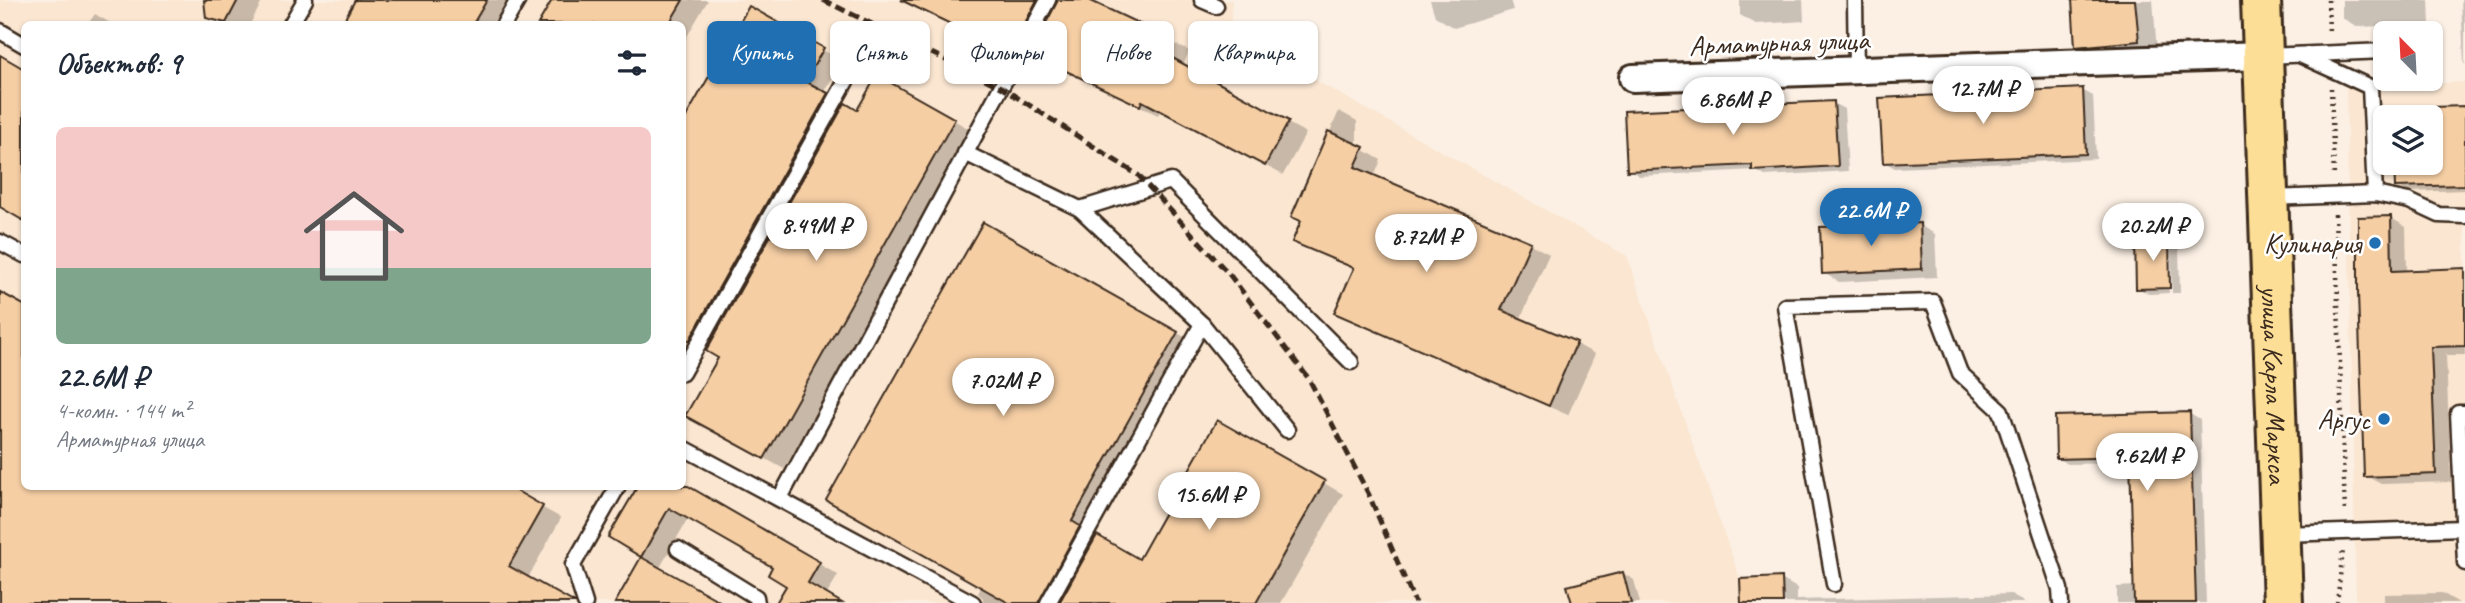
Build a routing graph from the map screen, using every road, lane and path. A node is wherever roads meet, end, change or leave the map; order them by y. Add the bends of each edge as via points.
1 (304, 0) edge
2 (518, 0) edge
3 (1048, 0) edge
4 (1854, 0) edge
5 (2261, 0) edge
6 (2328, 0) edge
7 (293, 21) edge
8 (507, 21) edge
9 (0, 31) edge
10 (21, 43) edge
11 (2373, 53) edge
12 (2263, 56) junction
13 (2330, 60) junction
14 (1856, 71) junction
15 (1633, 78) dead end
16 (845, 84) edge
17 (965, 153) junction
18 (2375, 194) junction
19 (2334, 196) junction
20 (2268, 198) junction
21 (1080, 209) junction
22 (2465, 216) edge
23 (0, 242) edge
24 (21, 253) edge
25 (1202, 324) junction
26 (1351, 362) dead end
27 (686, 366) edge
28 (2465, 413) edge
29 (1287, 430) dead end
30 (686, 449) edge
31 (616, 490) edge
32 (780, 498) junction
33 (2463, 528) edge
34 (2345, 532) junction
35 (2281, 534) junction
36 (678, 549) dead end
37 (2465, 563) edge
38 (1834, 584) dead end
39 (585, 603) edge
40 (757, 603) edge
41 (973, 603) edge
42 (1048, 603) edge
43 (2060, 603) edge
44 (2283, 603) edge
45 (2337, 603) edge

1 - 7 lane
2 - 8 lane
3 - 17 lane
4 - 14 lane
5 - 12 main road, улица Карла Маркса
6 - 13 path
9 - 10 lane
11 - 13 lane
12 - 13 lane
12 - 14 street, Арматурная улица
12 - 20 main road, улица Карла Маркса
13 - 18 lane via 2370,87
13 - 19 path
14 - 15 street, Арматурная улица
16 - 27 lane
17 - 21 lane
17 - 32 lane
18 - 19 lane
18 - 22 lane via 2409,201 2439,215
19 - 20 lane
19 - 34 path
20 - 35 main road, улица Карла Маркса
21 - 25 lane
21 - 26 lane via 1171,180
23 - 24 lane
25 - 29 lane
25 - 42 lane
28 - 33 lane via 2458,413
30 - 32 lane
31 - 39 lane via 573,565
32 - 41 lane
33 - 34 lane
33 - 37 lane
34 - 35 lane
34 - 45 path
35 - 44 main road, улица Карла Маркса
36 - 40 lane via 756,597
38 - 43 lane via 1785,306 1933,302 1960,373 2001,411 2060,589

